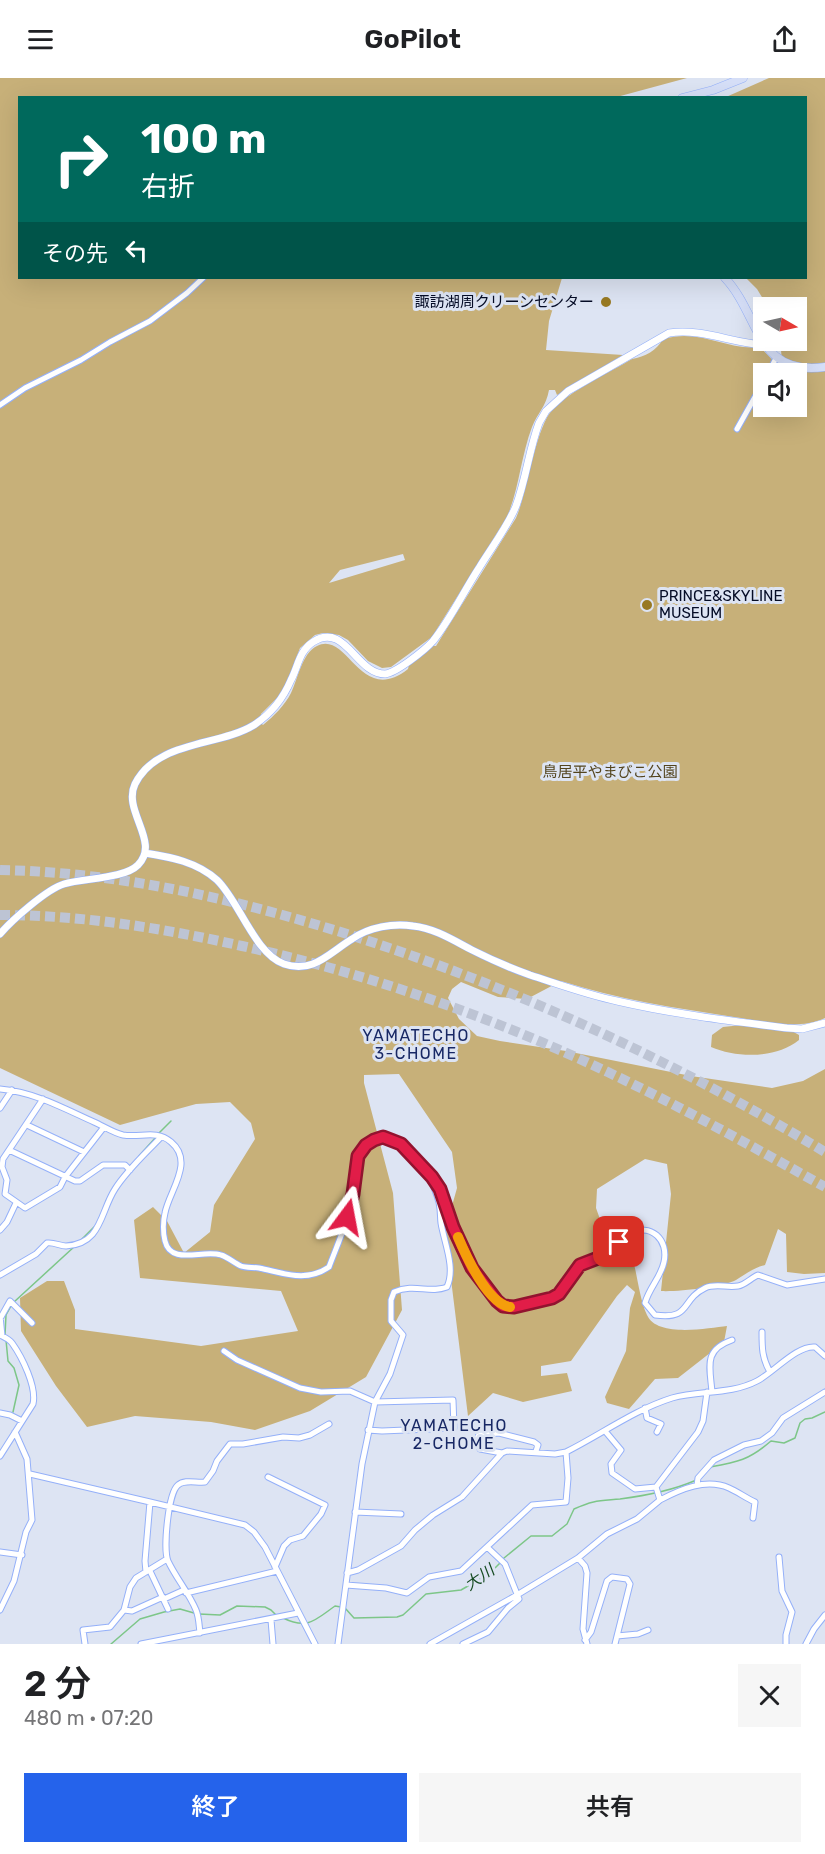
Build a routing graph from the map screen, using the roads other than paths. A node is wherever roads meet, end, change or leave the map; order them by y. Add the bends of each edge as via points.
1 (743, 78) edge
2 (690, 96) edge
3 (202, 279) edge
4 (726, 279) edge
5 (753, 321) edge
6 (753, 344) edge
7 (770, 351) edge
8 (776, 357) junction
9 (773, 363) edge
10 (825, 367) edge
11 (753, 401) edge
12 (0, 405) edge
13 (737, 429) dead end
14 (145, 854) junction
15 (0, 934) edge
16 (825, 1023) edge
17 (0, 1089) edge
18 (12, 1090) junction
19 (43, 1099) junction
20 (0, 1108) edge
21 (27, 1125) junction
22 (104, 1127) junction
23 (161, 1137) junction
24 (9, 1150) junction
25 (84, 1152) junction
26 (130, 1170) junction
27 (65, 1177) junction
28 (432, 1177) junction
29 (16, 1203) junction
30 (0, 1230) edge
31 (0, 1275) edge
32 (825, 1279) edge
33 (1, 1316) edge
34 (32, 1323) dead end
35 (762, 1332) dead end
36 (1, 1335) edge
37 (732, 1340) dead end
38 (224, 1351) dead end
39 (825, 1356) edge
40 (770, 1372) junction
41 (709, 1392) junction
42 (825, 1392) edge
43 (375, 1402) junction
44 (645, 1408) junction
45 (0, 1413) edge
46 (22, 1421) junction
47 (329, 1424) dead end
48 (368, 1430) junction
49 (605, 1431) junction
50 (15, 1432) junction
51 (657, 1432) dead end
52 (536, 1451) junction
53 (566, 1452) junction
54 (502, 1453) junction
55 (0, 1456) edge
56 (30, 1474) junction
57 (268, 1477) dead end
58 (697, 1485) junction
59 (656, 1487) junction
60 (660, 1500) junction
61 (150, 1502) junction
62 (169, 1506) junction
63 (355, 1512) junction
64 (401, 1514) dead end
65 (753, 1518) dead end
66 (487, 1547) junction
67 (2, 1552) edge
68 (22, 1555) junction
69 (779, 1557) dead end
70 (578, 1558) junction
71 (167, 1559) junction
72 (0, 1560) edge
73 (276, 1569) junction
74 (148, 1572) junction
75 (347, 1573) junction
76 (346, 1585) junction
77 (185, 1591) junction
78 (517, 1595) junction
79 (164, 1598) junction
80 (168, 1609) dead end
81 (0, 1610) edge
82 (124, 1610) junction
83 (298, 1613) junction
84 (825, 1615) edge
85 (271, 1620) junction
86 (648, 1630) dead end
87 (200, 1633) junction
88 (617, 1636) junction
89 (586, 1642) edge
90 (85, 1644) edge
91 (141, 1644) edge
92 (273, 1644) edge
93 (315, 1644) edge
94 (338, 1644) edge
95 (430, 1644) edge
96 (463, 1644) edge
97 (615, 1644) edge
98 (786, 1644) edge
99 (806, 1644) edge

1 - 2 main road
3 - 12 street via 150,321
4 - 5 main road
6 - 14 street via 682,331 669,333 554,402 539,423 512,513 432,642 396,671 386,674 365,666 336,638 311,643 270,713 242,731 168,754 140,777 132,800
7 - 8 main road
8 - 9 street
8 - 10 main road via 800,367
11 - 13 street
14 - 15 street via 140,864 128,871 59,886
14 - 16 street via 186,862 215,878 269,955 282,963 300,967 314,964 365,932 414,926 436,932 526,974 614,1001 788,1028
17 - 18 street
18 - 19 street
18 - 20 street
19 - 21 street
19 - 22 street
21 - 24 street
21 - 25 street
22 - 23 street via 123,1135 156,1133
22 - 25 street
23 - 26 street
23 - 28 street via 177,1149 181,1165 164,1214 167,1247 182,1256 222,1255 240,1266 296,1277 329,1267 347,1217 358,1156 366,1145 383,1137 401,1144
24 - 27 street
24 - 29 street via 3,1160 5,1194
25 - 27 street
26 - 27 street via 124,1165 103,1165 80,1181
26 - 31 street via 115,1189 100,1225 87,1239 64,1246 48,1243
27 - 29 street via 60,1187 25,1208
28 - 32 street via 472,1268 497,1301 508,1307 552,1298 580,1265 598,1258 629,1234 643,1231 659,1235 663,1241 665,1261 645,1303 654,1315 679,1314 704,1289 739,1286 758,1275 787,1285
28 - 43 street via 449,1258 449,1283 440,1290 412,1287 394,1292 390,1321 403,1335 390,1374
29 - 30 street
33 - 34 street via 10,1301
33 - 36 street
35 - 40 street via 762,1353
36 - 46 street via 11,1341 35,1396
37 - 41 street via 717,1347 709,1359
38 - 43 street via 300,1388 350,1391
39 - 40 street via 809,1346
40 - 41 street via 738,1388
41 - 44 street
41 - 59 street via 698,1432
42 - 58 street via 783,1418 761,1441 714,1460 698,1478
43 - 48 street
43 - 48 street via 453,1400 454,1428
44 - 49 street
44 - 51 street via 647,1418 661,1424
45 - 46 street
46 - 50 street
47 - 62 street via 298,1438 230,1444 205,1482 179,1484
48 - 63 street
49 - 53 street
49 - 59 street via 621,1450 611,1464 612,1473 635,1489
50 - 55 street
50 - 56 street
52 - 53 street
52 - 54 street
52 - 54 street via 538,1445 534,1442 499,1434 479,1435 480,1449
53 - 66 street via 566,1502 532,1505
54 - 75 street via 462,1497 433,1515 401,1546
56 - 61 street
56 - 68 street via 32,1520
57 - 73 street via 325,1505 303,1536 284,1546
58 - 60 street
58 - 65 street via 729,1488 755,1502
59 - 60 street
60 - 70 street
61 - 62 street
61 - 74 street via 145,1562
62 - 71 street
62 - 73 street via 244,1525 265,1547
63 - 64 street
63 - 75 street
66 - 76 street via 461,1571 429,1577 407,1593
66 - 78 street via 505,1564
67 - 68 street
67 - 72 street
68 - 81 street
69 - 98 street via 782,1591 792,1612
70 - 78 street
70 - 89 street via 587,1573 583,1629
71 - 74 street
71 - 77 street
73 - 77 street
73 - 83 street
74 - 79 street
74 - 82 street via 136,1578 130,1587
75 - 76 street
76 - 94 street
77 - 79 street
77 - 87 street via 197,1612
78 - 95 street
78 - 96 street via 519,1599 488,1632
79 - 80 street
79 - 82 street via 132,1611
82 - 90 street via 110,1627 83,1630
83 - 85 street
83 - 93 street
84 - 99 street
85 - 87 street
85 - 92 street
86 - 88 street
87 - 91 street
88 - 89 street via 630,1584 612,1577 607,1581
88 - 97 street

